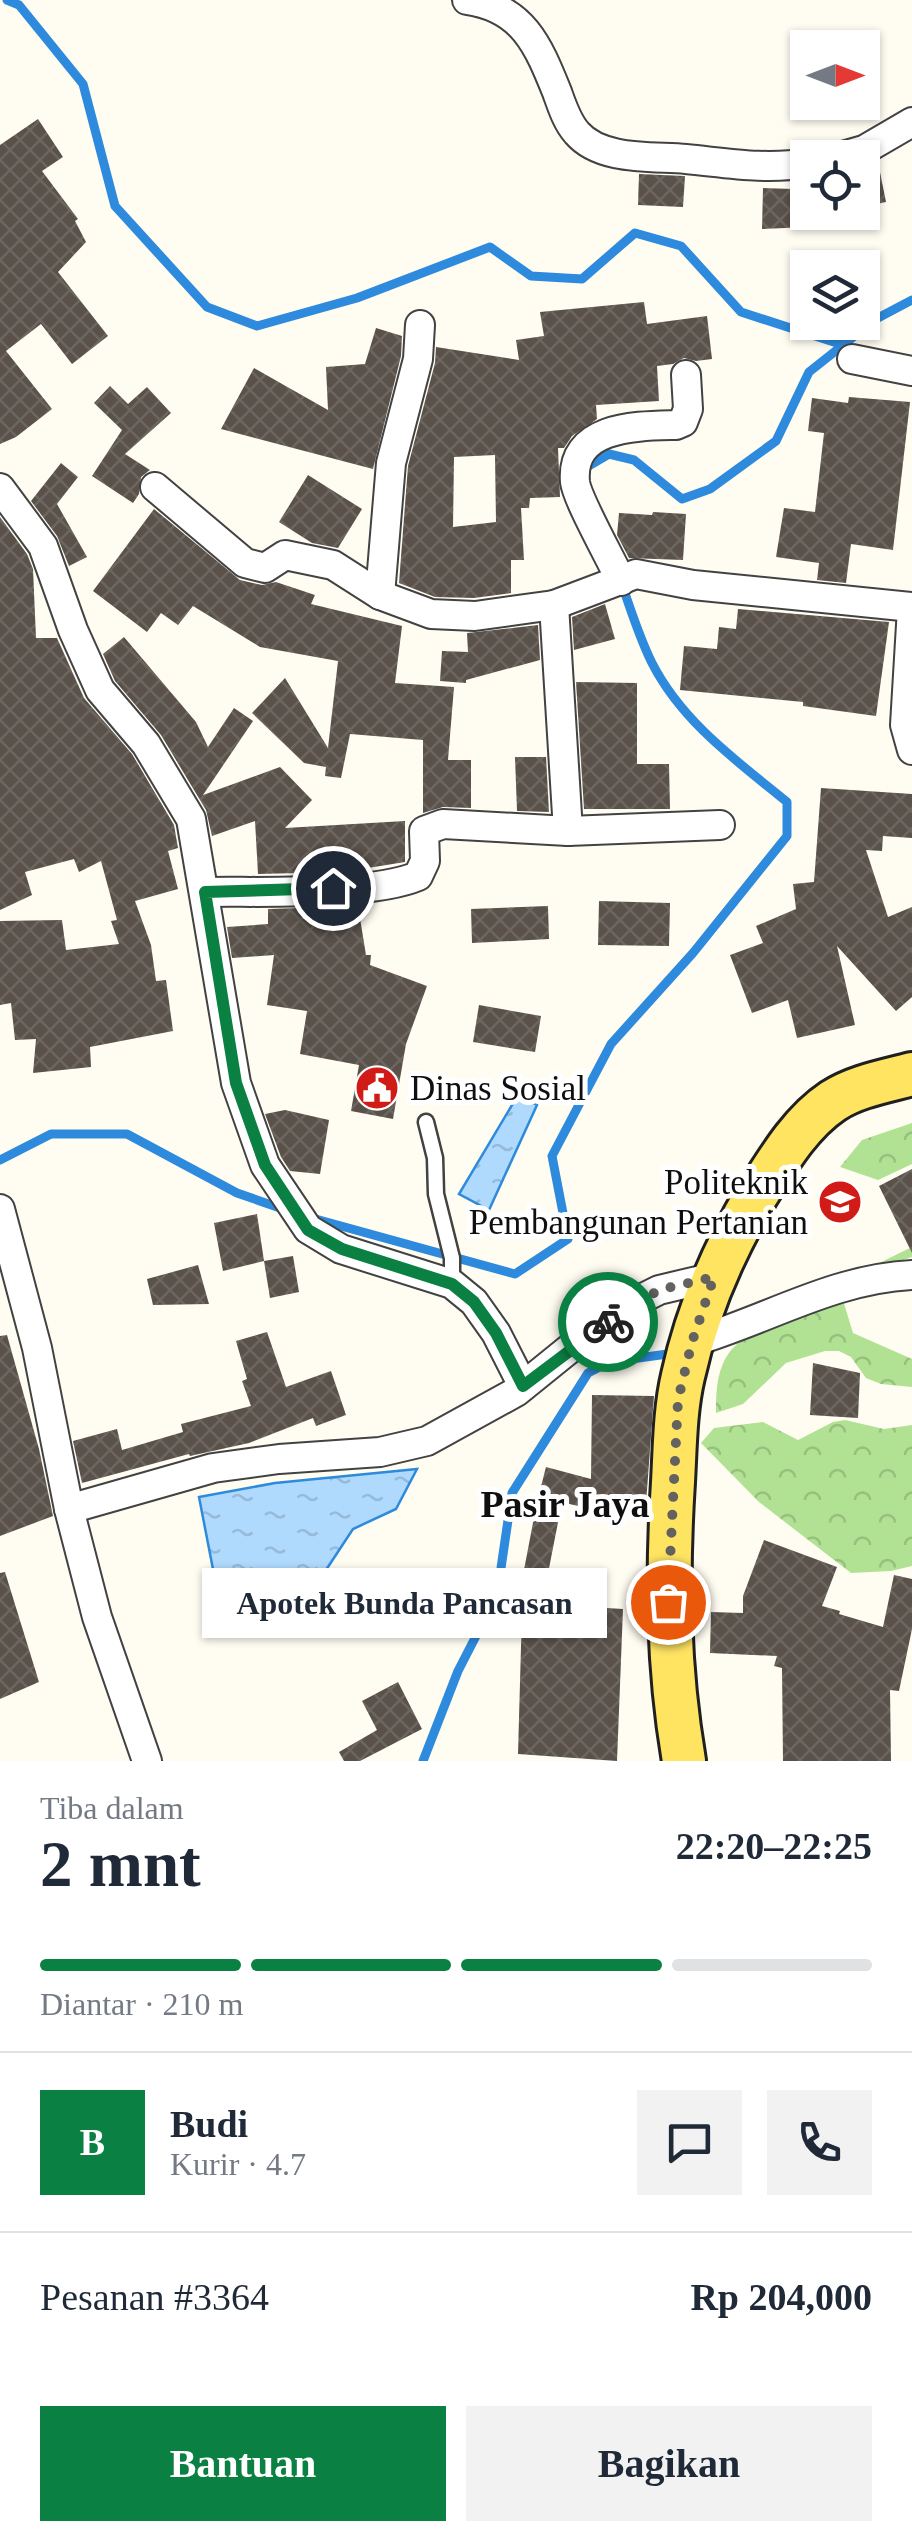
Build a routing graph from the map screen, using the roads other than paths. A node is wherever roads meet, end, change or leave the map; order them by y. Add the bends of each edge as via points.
1 (467, 0) edge
2 (912, 122) edge
3 (880, 141) edge
4 (790, 164) edge
5 (420, 325) dead end
6 (852, 358) dead end
7 (912, 371) edge
8 (686, 375) dead end
9 (0, 488) edge
10 (155, 488) dead end
11 (628, 578) junction
12 (380, 596) junction
13 (554, 604) junction
14 (912, 607) edge
15 (912, 750) edge
16 (720, 825) dead end
17 (568, 832) junction
18 (205, 892) junction
19 (912, 1074) edge
20 (426, 1122) dead end
21 (0, 1209) edge
22 (452, 1271) junction
23 (912, 1275) edge
24 (714, 1277) junction
25 (684, 1372) junction
26 (523, 1386) junction
27 (69, 1509) junction
28 (147, 1761) edge
29 (684, 1761) edge

1 - 4 street via 510,14 526,29 578,134 596,148 745,167
2 - 3 street
5 - 12 street via 391,464
6 - 7 street
8 - 11 street via 685,419 596,437 579,459 575,483
9 - 18 street via 43,546 100,690 146,744 191,819
10 - 12 street via 245,563 264,568 285,555 333,565
11 - 13 street
11 - 14 street
12 - 13 street via 432,614 475,616
13 - 17 street
14 - 15 street via 905,725
16 - 17 street
17 - 18 street via 443,824 424,830 425,861 418,876 402,883
18 - 22 street via 236,1083 265,1165 308,1230 342,1249
19 - 24 main road via 834,1101 801,1130 738,1226
20 - 22 lane
21 - 27 street
22 - 26 street
23 - 25 street via 812,1295 744,1326
24 - 25 main road
24 - 26 street via 643,1298
25 - 29 main road via 668,1586 672,1691
26 - 27 street via 408,1447 213,1468
27 - 28 street via 97,1617

